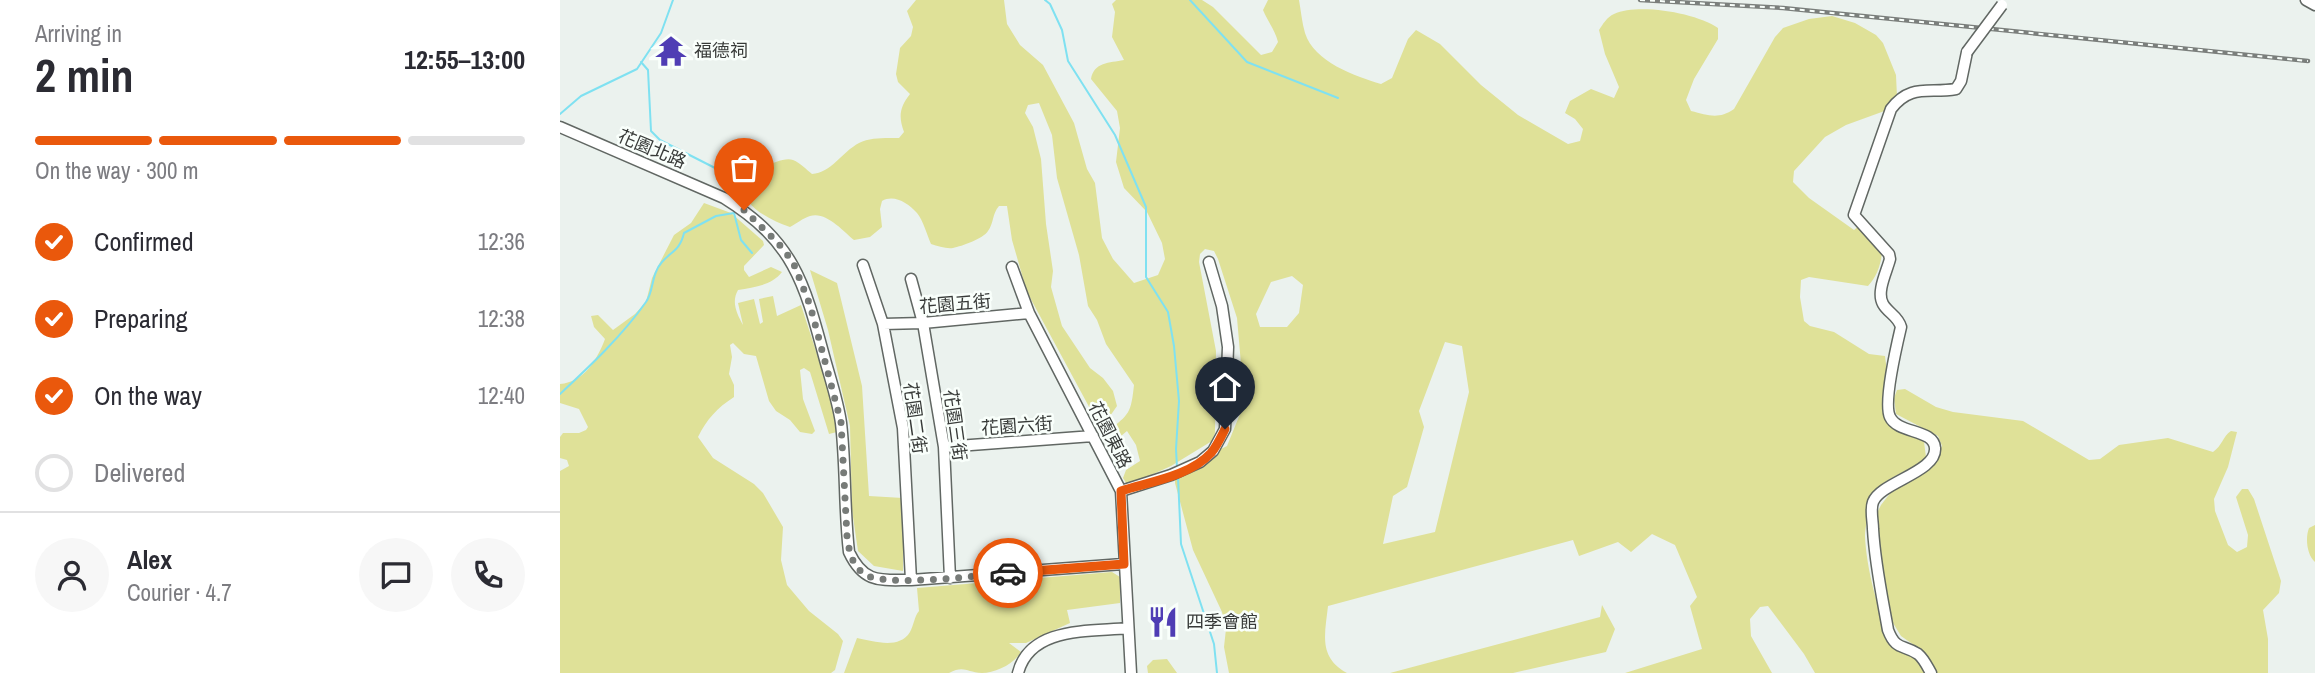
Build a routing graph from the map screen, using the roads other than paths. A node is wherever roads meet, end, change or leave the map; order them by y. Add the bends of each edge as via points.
1 (2306, 0) edge
2 (2004, 3) edge
3 (2315, 5) edge
4 (560, 127) edge
5 (1209, 262) dead end
6 (863, 265) dead end
7 (1012, 267) dead end
8 (911, 279) dead end
9 (1029, 313) junction
10 (923, 323) junction
11 (883, 324) junction
12 (1093, 436) junction
13 (944, 447) junction
14 (1121, 491) junction
15 (1124, 564) junction
16 (950, 578) junction
17 (911, 580) junction
18 (1128, 628) junction
19 (1018, 673) edge
20 (1131, 673) edge
21 (1931, 673) edge

1 - 3 street
2 - 21 street, bridge via 1967,52 1956,89 1923,89 1891,109 1854,215 1890,259 1881,294 1883,305 1901,327 1890,419 1936,444 1928,463 1876,496 1872,508 1874,559 1888,630 1892,641 1916,653
4 - 17 street, 花園北路 via 724,198 744,210 793,262 810,305 841,422 849,552 865,575 877,580
5 - 14 street via 1228,347 1225,429 1213,452 1200,462
6 - 11 street, 花園二街
7 - 9 street, 花園東路
8 - 10 street, 花園三街
9 - 10 street, 花園五街
9 - 12 street, 花園東路
10 - 11 street, 花園五街
10 - 13 street, 花園三街
11 - 17 street, 花園二街 via 903,428
12 - 13 street, 花園六街
12 - 14 street, 花園東路
13 - 16 street, 花園三街
14 - 15 street, 花園東路
15 - 16 street, 花園北路
15 - 18 street, 花園東路
16 - 17 street, 花園北路
18 - 19 street via 1054,636 1032,648
18 - 20 street, 花園東路

